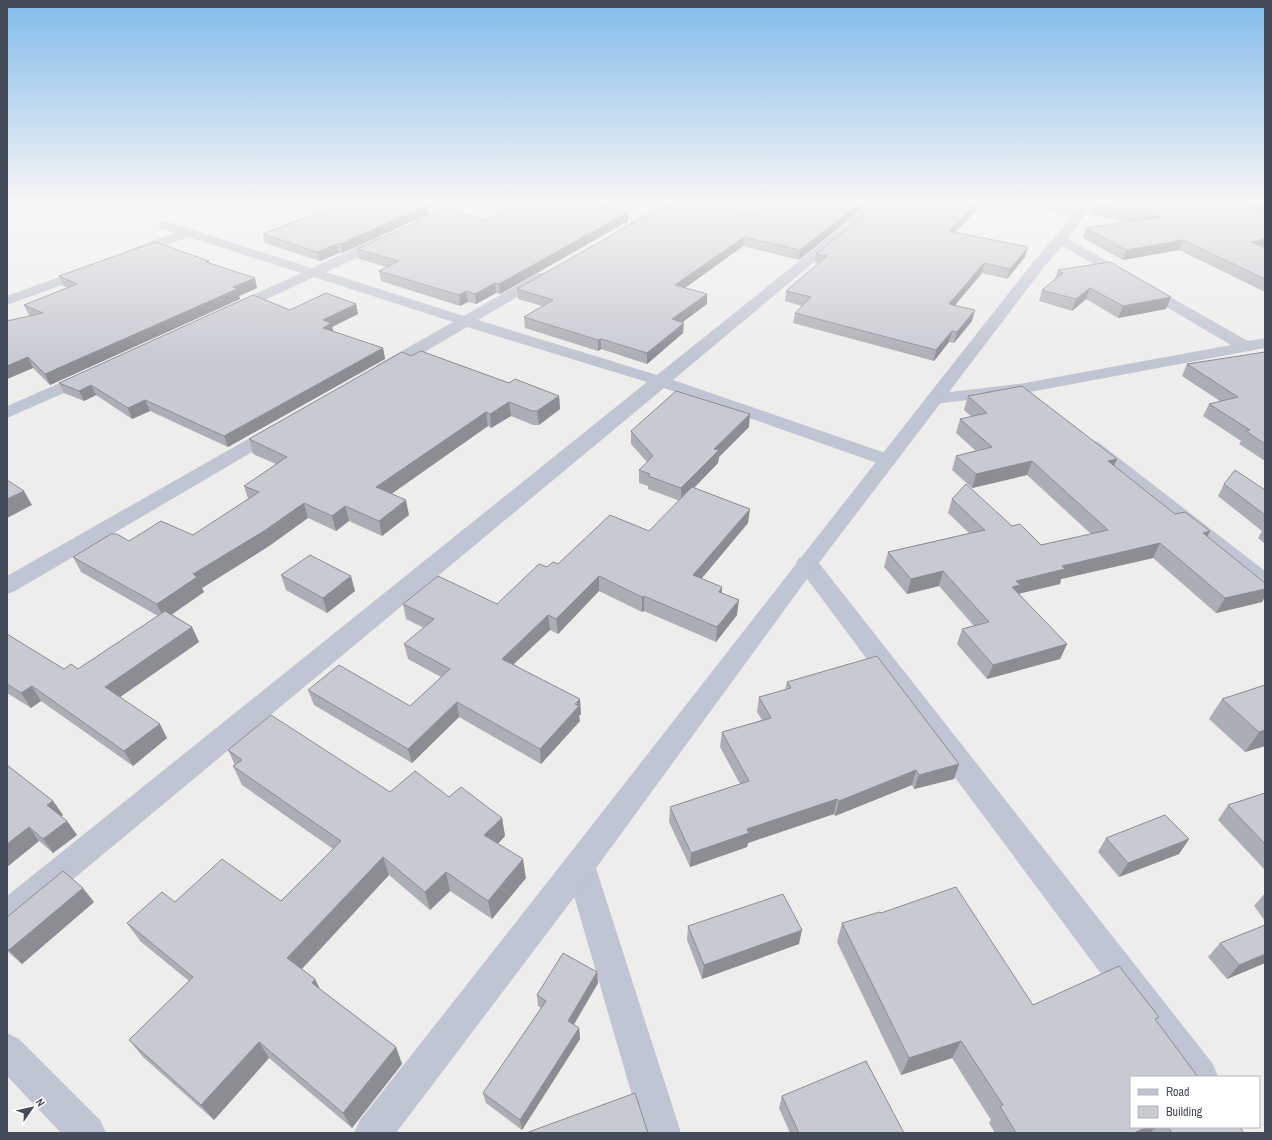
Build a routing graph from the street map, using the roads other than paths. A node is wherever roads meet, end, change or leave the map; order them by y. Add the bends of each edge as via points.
1 (131, 254) edge
2 (256, 254) edge
3 (354, 254) edge
4 (816, 254) edge
5 (1048, 254) edge
6 (1088, 254) edge
7 (119, 259) edge
8 (104, 264) edge
9 (560, 267) edge
10 (314, 272) junction
11 (7, 301) edge
12 (221, 315) edge
13 (465, 321) junction
14 (1265, 343) edge
15 (1246, 347) junction
16 (100, 371) edge
17 (370, 377) edge
18 (660, 381) junction
19 (1019, 389) junction
20 (934, 399) junction
21 (1037, 404) edge
22 (7, 413) edge
23 (294, 420) edge
24 (1074, 433) edge
25 (887, 460) junction
26 (807, 563) junction
27 (1265, 582) edge
28 (7, 586) edge
29 (580, 865) junction
30 (7, 915) edge
31 (7, 1050) edge
32 (1199, 1076) edge
33 (87, 1133) edge
34 (373, 1133) edge
35 (662, 1133) edge

1 - 7 street
2 - 10 street
3 - 10 street
4 - 18 street
5 - 20 street
6 - 15 street
8 - 11 street
9 - 13 street
10 - 12 street
10 - 13 street
13 - 17 street
13 - 18 street
14 - 15 street
15 - 19 street
16 - 22 street
18 - 25 street
18 - 30 street
19 - 20 street
19 - 21 street
20 - 25 street
23 - 28 street
24 - 27 street
25 - 26 street
26 - 29 street
26 - 32 street
29 - 34 street
29 - 35 street
31 - 33 street

